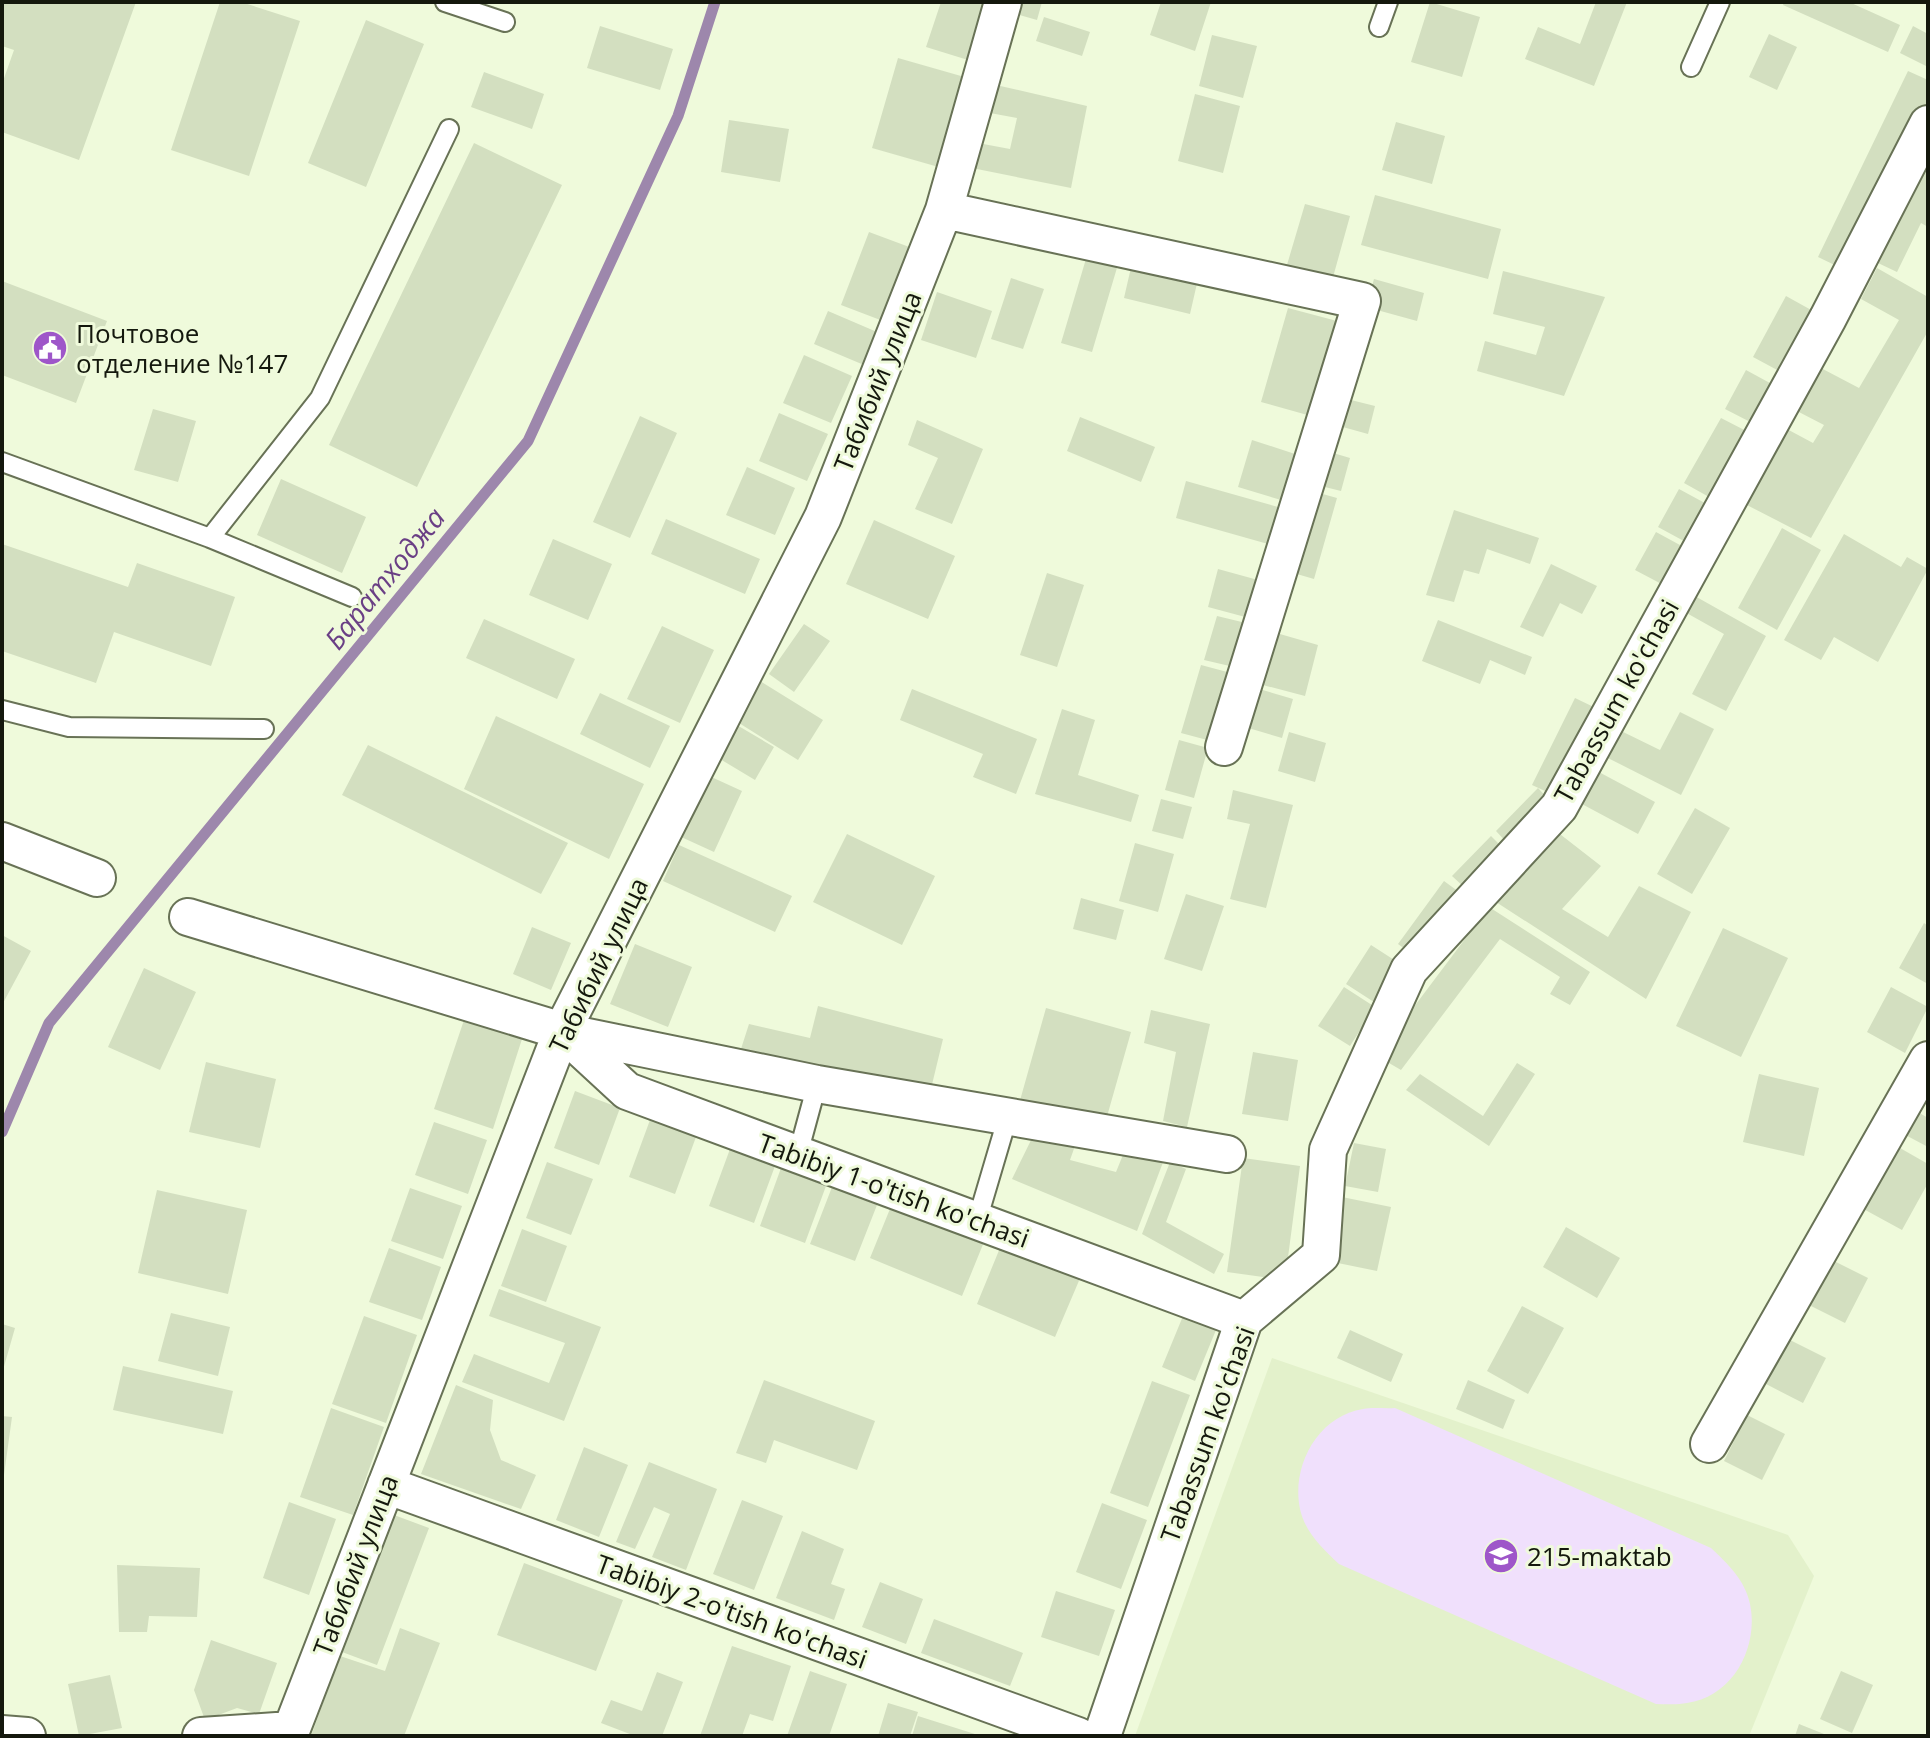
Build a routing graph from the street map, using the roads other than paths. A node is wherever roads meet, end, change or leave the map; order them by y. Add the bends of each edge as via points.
1 (445, 2) edge
2 (1003, 2) edge
3 (1388, 2) edge
4 (1720, 2) edge
5 (505, 22) dead end
6 (1379, 27) dead end
7 (1691, 67) dead end
8 (1928, 124) edge
9 (449, 129) dead end
10 (944, 210) junction
11 (2, 462) edge
12 (210, 538) junction
13 (352, 597) dead end
14 (2, 710) edge
15 (264, 729) dead end
16 (1224, 747) dead end
17 (2, 841) edge
18 (97, 878) dead end
19 (188, 917) dead end
20 (562, 1031) junction
21 (1928, 1060) edge
22 (817, 1084) junction
23 (1008, 1116) junction
24 (798, 1154) junction
25 (1227, 1154) dead end
26 (977, 1221) junction
27 (1244, 1320) junction
28 (1709, 1444) dead end
29 (386, 1485) junction
30 (290, 1733) edge
31 (2, 1734) edge
32 (27, 1736) edge
33 (201, 1736) edge
34 (1078, 1736) edge
35 (1102, 1736) edge

1 - 5 lane
2 - 10 street, Табибий улица
3 - 6 lane
4 - 7 lane
8 - 27 street, Tabassum ko'chasi via 1828,318 1559,807 1409,970 1328,1150 1321,1255
9 - 12 lane via 320,398
10 - 16 street via 1362,301
10 - 20 street, Табибий улица via 823,517
11 - 12 lane
12 - 13 lane
14 - 15 lane via 69,727
17 - 18 street
19 - 20 street, Tabibiy 1-o'tish ko'chasi
20 - 22 street, Tabibiy 1-o'tish ko'chasi
20 - 24 street, Tabibiy 1-o'tish ko'chasi via 627,1091
20 - 29 street, Табибий улица
21 - 28 street
22 - 23 street, Tabibiy 1-o'tish ko'chasi
22 - 24 lane
23 - 25 street, Tabibiy 1-o'tish ko'chasi
23 - 26 lane
24 - 26 street, Tabibiy 1-o'tish ko'chasi
26 - 27 street, Tabibiy 1-o'tish ko'chasi
27 - 35 street, Tabassum ko'chasi
29 - 30 street, Табибий улица
29 - 34 street, Tabibiy 2-o'tish ko'chasi
30 - 33 street
31 - 32 street

